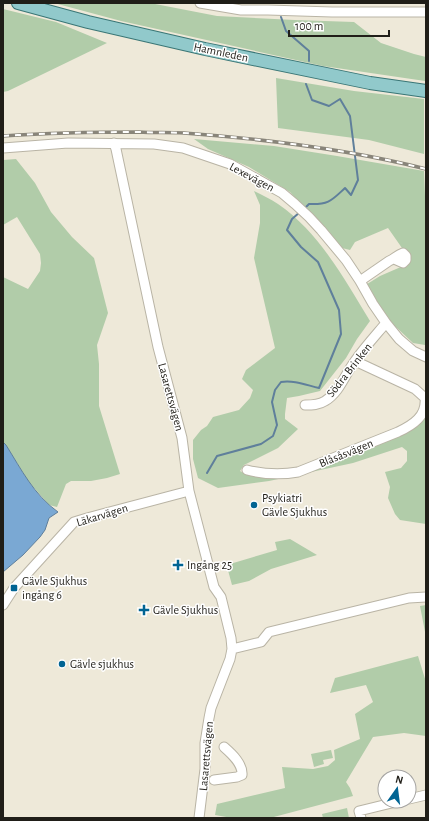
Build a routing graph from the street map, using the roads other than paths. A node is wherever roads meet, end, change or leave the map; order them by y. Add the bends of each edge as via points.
1 (18, 3) edge
2 (200, 3) edge
3 (426, 12) edge
4 (426, 91) edge
5 (114, 143) junction
6 (3, 148) edge
7 (394, 259) dead end
8 (360, 281) junction
9 (386, 323) junction
10 (426, 357) edge
11 (355, 361) junction
12 (305, 405) dead end
13 (247, 470) dead end
14 (189, 491) junction
15 (426, 597) edge
16 (3, 605) edge
17 (232, 649) junction
18 (224, 747) dead end
19 (214, 780) dead end
20 (377, 809) edge
21 (360, 815) edge
22 (199, 818) edge

1 - 4 main road, Hamnleden via 205,49 370,83
2 - 3 street via 241,10
5 - 6 street, Lexevägen via 68,143
5 - 8 street, Lexevägen via 183,148 230,164 282,193 321,230
5 - 14 street, Lasarettsvägen via 182,438
7 - 8 street
8 - 9 street, Lexevägen
9 - 10 street, Lexevägen via 399,339
9 - 11 street, Södra Brinken
11 - 12 street, Södra Brinken via 333,394 316,404
11 - 13 street, Blåsåsvägen via 415,390 425,398 420,418 398,432 298,472 288,474
14 - 16 street, Läkarvägen via 74,522 14,588
14 - 17 street, Lasarettsvägen via 214,587 221,597
15 - 17 street via 409,598 269,632 262,642
17 - 22 street, Lasarettsvägen via 208,718 202,807
18 - 19 street via 235,757 242,775
20 - 21 street

